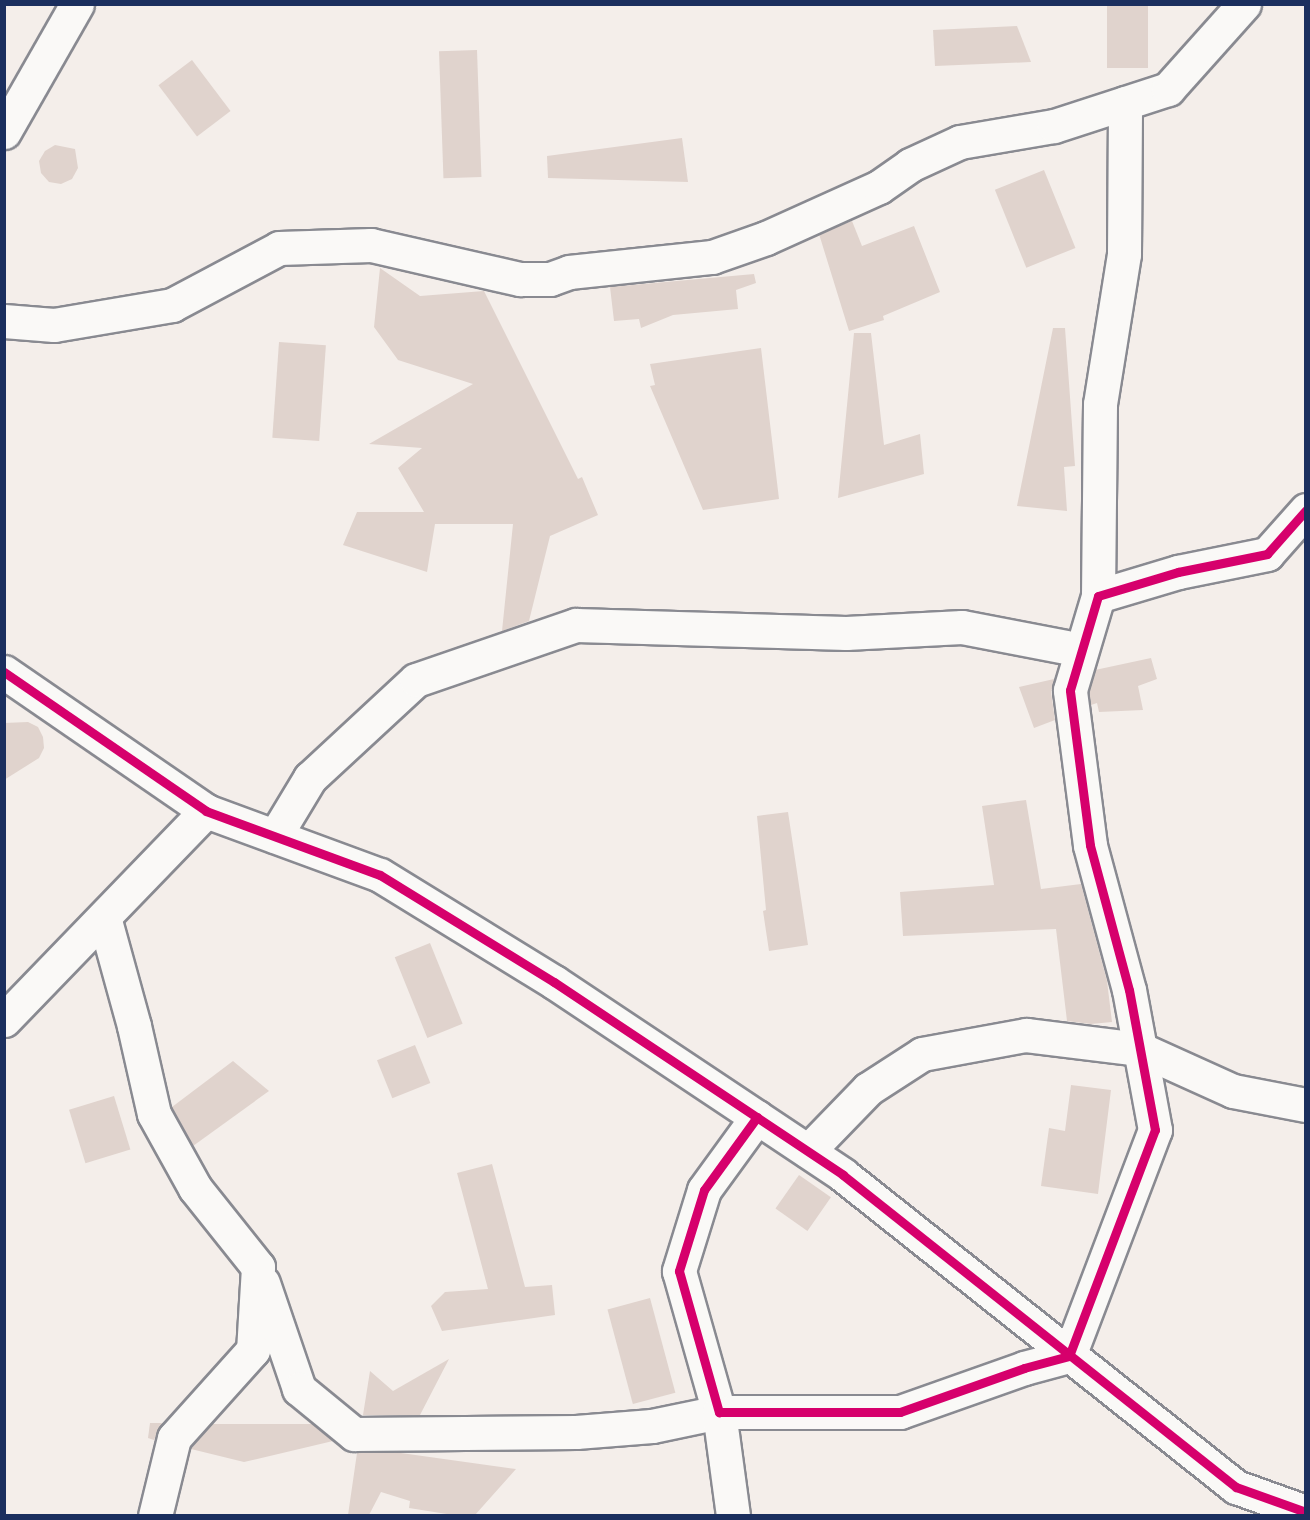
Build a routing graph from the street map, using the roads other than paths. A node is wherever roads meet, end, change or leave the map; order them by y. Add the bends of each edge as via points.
1 (77, 4) edge
2 (1244, 4) edge
3 (1125, 103) junction
4 (4, 132) edge
5 (4, 321) edge
6 (1305, 510) edge
7 (1098, 596) junction
8 (1081, 650) junction
9 (4, 672) edge
10 (206, 811) junction
11 (275, 836) junction
12 (104, 917) junction
13 (4, 1020) edge
14 (1140, 1048) junction
15 (1305, 1105) edge
16 (757, 1118) junction
17 (808, 1151) junction
18 (258, 1267) junction
19 (1070, 1356) junction
20 (719, 1412) junction
21 (1305, 1512) edge
22 (155, 1515) edge
23 (733, 1515) edge

1 - 4 street
2 - 3 street via 1168,89
3 - 5 street via 1054,126 960,142 910,165 870,192 712,257 568,272 550,279 520,279 371,245 279,248 172,305 54,325
3 - 7 street via 1124,254 1100,404
6 - 7 street via 1267,554 1178,572
7 - 8 street
8 - 11 street via 962,627 846,633 576,625 416,680 310,778
8 - 14 street via 1070,690 1090,845 1129,990
9 - 10 street
10 - 11 street
10 - 12 street
11 - 16 street via 380,875 554,982
12 - 13 street
12 - 18 street via 154,1114 195,1188
14 - 15 street via 1233,1091
14 - 17 street via 1026,1035 922,1054 868,1089
14 - 19 street via 1155,1130
16 - 17 street
16 - 20 street via 704,1190 679,1271
17 - 19 street
18 - 20 street via 299,1389 354,1434 576,1432 652,1426
18 - 22 street via 254,1350 174,1438
19 - 20 street via 900,1412
19 - 21 street via 1236,1487
20 - 23 street

